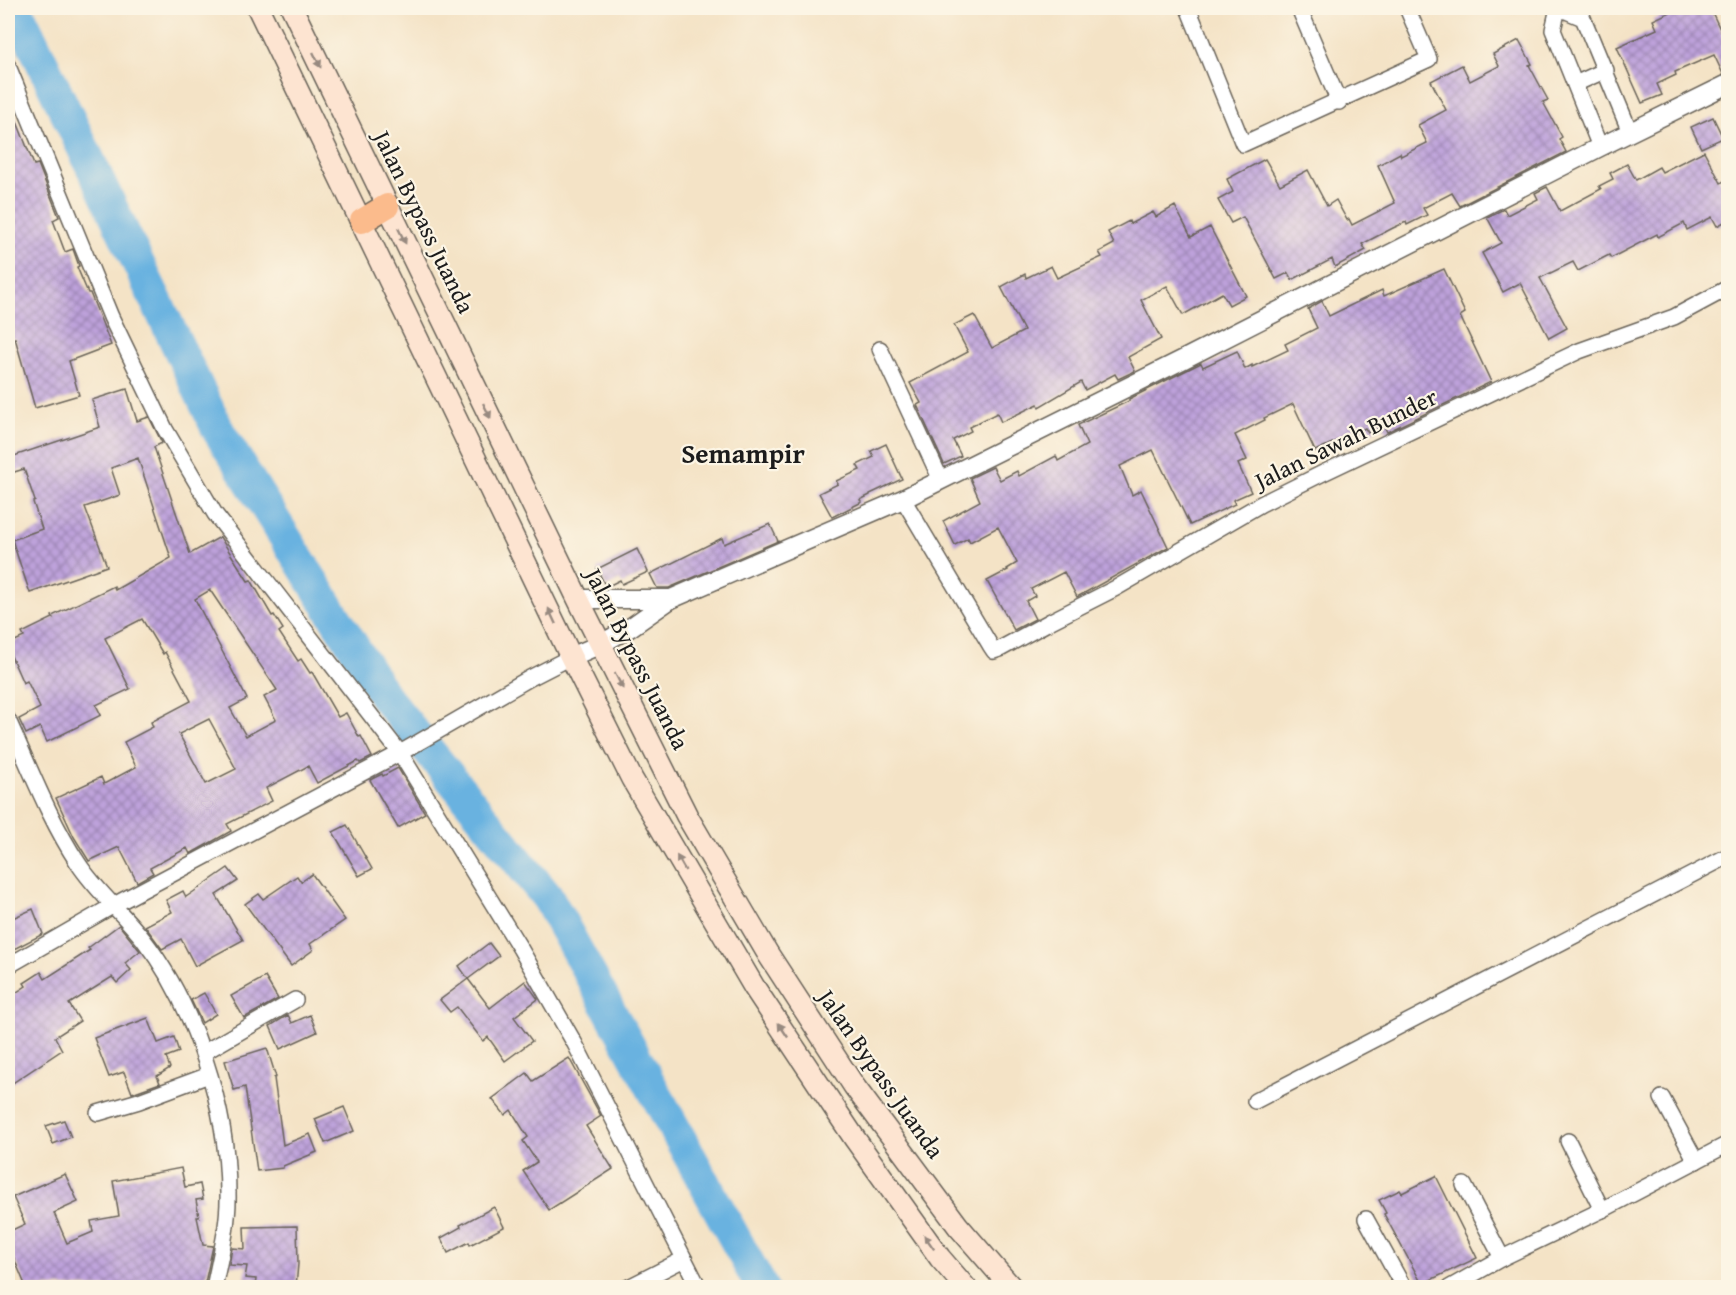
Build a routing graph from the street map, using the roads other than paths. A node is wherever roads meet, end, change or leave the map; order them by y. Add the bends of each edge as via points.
1 (258, 8) edge
2 (292, 8) edge
3 (1188, 8) edge
4 (1299, 8) edge
5 (1407, 8) edge
6 (1558, 8) edge
7 (8, 66) edge
8 (1606, 70) junction
9 (1575, 84) junction
10 (1728, 84) edge
11 (13, 96) edge
12 (1339, 102) junction
13 (1630, 132) junction
14 (1600, 147) junction
15 (387, 206) junction
16 (362, 220) junction
17 (1728, 288) edge
18 (880, 350) dead end
19 (941, 480) junction
20 (903, 499) junction
21 (578, 599) junction
22 (671, 599) junction
23 (601, 644) junction
24 (571, 657) junction
25 (8, 720) edge
26 (404, 751) junction
27 (1728, 856) edge
28 (114, 905) junction
29 (8, 966) edge
30 (296, 1000) dead end
31 (831, 1047) junction
32 (203, 1053) junction
33 (807, 1066) junction
34 (210, 1075) junction
35 (1662, 1098) dead end
36 (1255, 1101) dead end
37 (98, 1113) dead end
38 (1568, 1141) dead end
39 (1728, 1144) edge
40 (1696, 1161) junction
41 (1464, 1185) dead end
42 (1602, 1210) junction
43 (1365, 1219) dead end
44 (1502, 1258) junction
45 (684, 1259) junction
46 (214, 1287) edge
47 (627, 1287) edge
48 (699, 1287) edge
49 (966, 1287) edge
50 (1012, 1287) edge
51 (1404, 1287) edge
52 (1449, 1287) edge

1 - 16 main road
2 -> 15 main road, Jalan Bypass Juanda
3 - 12 street via 1243,144
4 - 12 street
5 - 12 street via 1429,59
6 - 8 street via 1583,18
6 - 9 street via 1553,30
7 - 11 street
8 - 9 street
8 - 13 street
9 - 14 street
10 - 13 street
11 - 26 street via 165,429 215,514
13 - 14 street
14 - 19 street
15 - 16 highway
15 -> 21 main road, Jalan Bypass Juanda
24 -> 16 main road
17 - 20 street, Jalan Sawah Bunder via 1674,317 1580,351 1323,473 994,651
18 - 19 street
19 - 20 street
20 - 22 street
21 - 22 street
21 - 23 main road, Jalan Bypass Juanda
22 - 23 street
23 - 24 street
23 -> 31 main road, Jalan Bypass Juanda via 687,816 768,954
24 - 26 street
33 -> 24 main road via 754,987 632,779
25 - 28 street via 77,863 100,894
26 - 28 street
26 - 45 street via 575,1044
27 - 36 street
28 - 29 street
28 - 32 street via 171,980
30 - 32 street
31 - 33 main road via 822,1060
31 - 50 main road, Jalan Bypass Juanda via 854,1086 958,1226
32 - 34 street
49 -> 33 main road via 940,1258
34 - 37 street
34 - 46 street via 225,1144 228,1194
35 - 40 street
38 - 42 street
39 - 40 street
40 - 42 street
41 - 44 street
42 - 44 street
43 - 51 street
44 - 52 street
45 - 47 street
45 - 48 street

